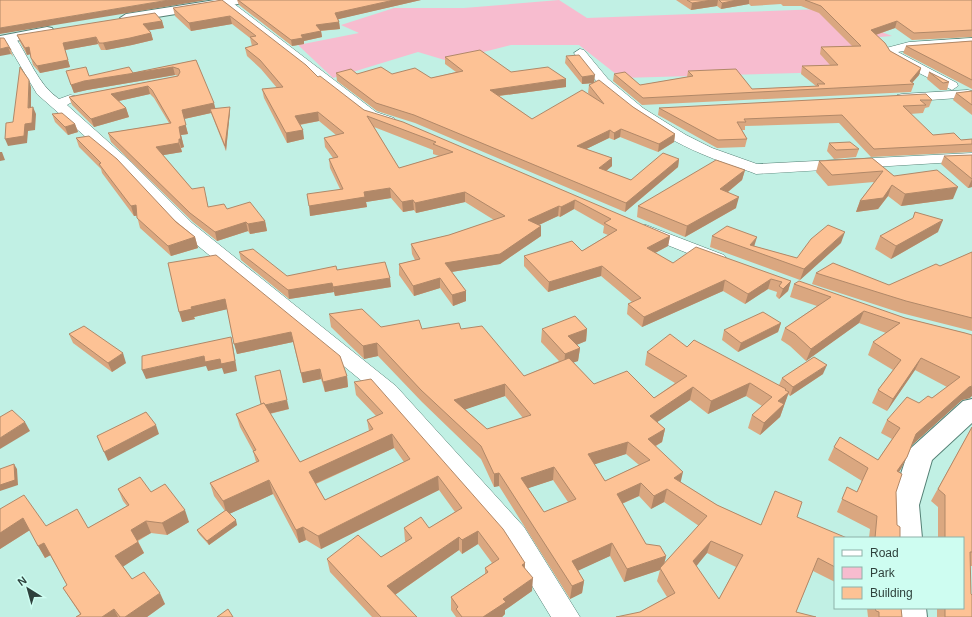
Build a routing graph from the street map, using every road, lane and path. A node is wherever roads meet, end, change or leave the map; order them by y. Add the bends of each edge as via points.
1 (231, 1) edge
2 (110, 21) edge
3 (56, 30) edge
4 (5, 39) edge
5 (972, 42) edge
6 (580, 53) dead end
7 (970, 95) edge
8 (79, 97) edge
9 (889, 98) edge
10 (58, 104) junction
11 (660, 110) edge
12 (638, 111) junction
13 (403, 125) edge
14 (972, 157) edge
15 (632, 223) edge
16 (735, 264) edge
17 (972, 408) edge
18 (907, 537) edge
19 (566, 617) edge

1 - 2 street
1 - 13 street via 371,115
3 - 4 street
4 - 10 street via 21,51 38,87 46,97
5 - 7 street via 909,46 890,51
6 - 12 street via 603,82
7 - 9 street
8 - 10 street
10 - 19 street via 126,165 186,227 388,391 515,535
11 - 12 street
12 - 14 street via 681,138 756,169
15 - 16 street
17 - 18 street via 920,455 905,505

